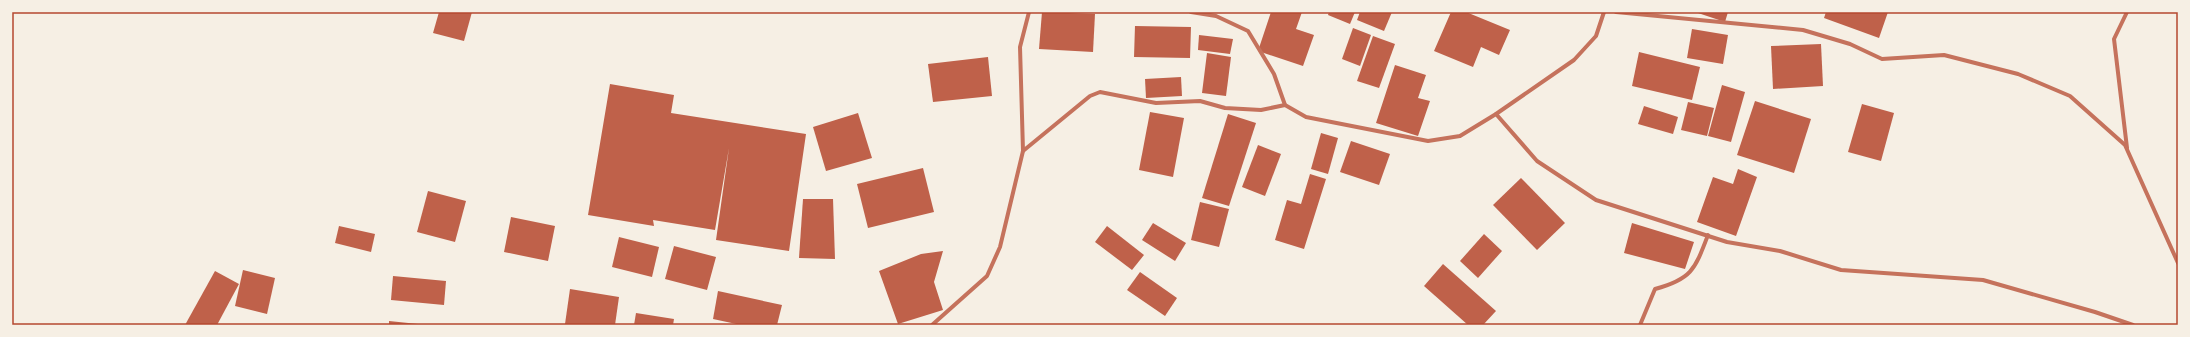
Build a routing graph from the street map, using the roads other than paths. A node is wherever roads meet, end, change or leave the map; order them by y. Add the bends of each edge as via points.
1 (1029, 12) edge
2 (1191, 12) edge
3 (1604, 12) edge
4 (1616, 12) edge
5 (2127, 12) edge
6 (1285, 105) junction
7 (1496, 114) junction
8 (1023, 151) junction
9 (2128, 154) junction
10 (1708, 235) junction
11 (2178, 263) edge
12 (932, 325) edge
13 (1640, 325) edge
14 (2133, 325) edge

1 - 8 street via 1020,47
2 - 6 street via 1216,16 1248,31 1274,74
3 - 7 street via 1596,36 1574,60
4 - 9 street via 1802,30 1850,44 1882,59 1944,55 2018,74 2070,96 2124,145
5 - 9 street via 2114,39
6 - 7 street via 1306,117 1428,141 1460,136
6 - 8 street via 1261,110 1225,108 1200,101 1156,103 1100,92 1090,96
7 - 10 street via 1537,161 1596,200
8 - 12 street via 1000,247 987,276
9 - 11 street
10 - 13 street via 1697,266 1676,284 1655,290
10 - 14 street via 1727,242 1780,251 1841,270 1983,280

